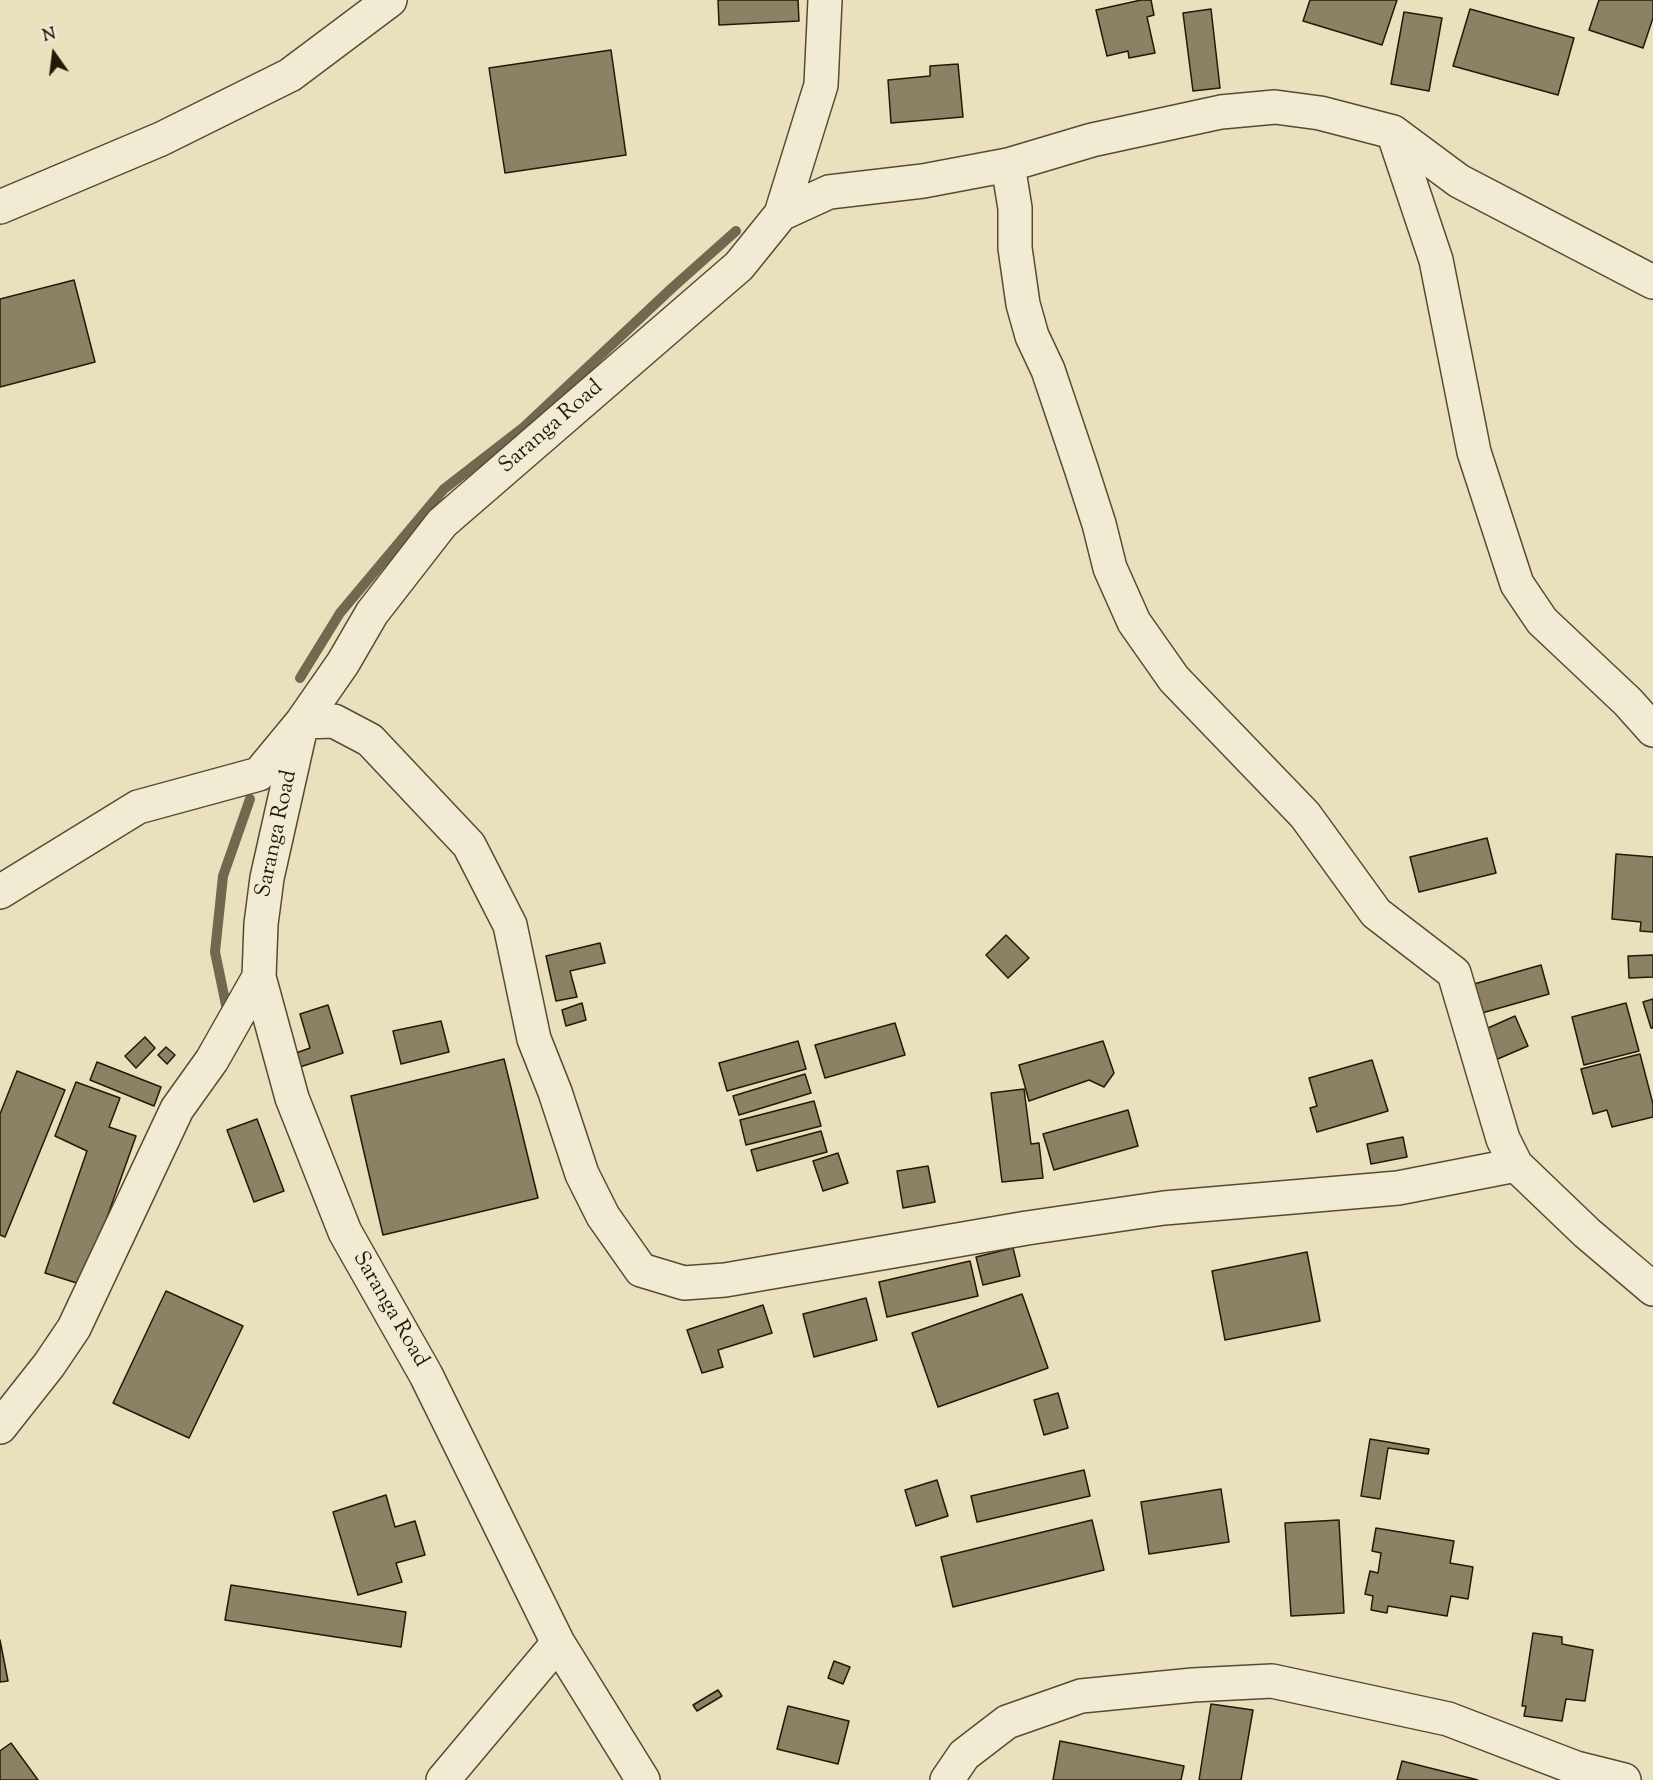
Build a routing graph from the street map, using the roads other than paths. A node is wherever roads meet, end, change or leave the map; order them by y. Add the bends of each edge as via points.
1 (390, 0) edge
2 (825, 0) edge
3 (1392, 132) junction
4 (1008, 165) junction
5 (0, 207) edge
6 (781, 214) junction
7 (1653, 282) edge
8 (302, 722) junction
9 (1653, 730) edge
10 (0, 892) edge
11 (259, 977) junction
12 (1516, 1165) junction
13 (1653, 1289) edge
14 (0, 1427) edge
15 (558, 1643) junction
16 (444, 1780) edge
17 (643, 1780) edge
18 (947, 1780) edge
19 (1624, 1780) edge

1 - 5 street via 290,75 161,139
2 - 6 street, Saranga Road via 821,84
3 - 4 street via 1320,113 1275,107 1221,112 1103,138
3 - 7 street via 1459,181
3 - 9 street via 1436,260 1474,452 1517,584 1542,621
4 - 6 street via 923,181 829,192
4 - 12 street via 1023,304 1082,468 1110,568 1134,622 1174,679 1305,815 1376,913 1454,973 1503,1139
6 - 8 street, Saranga Road via 739,266 442,523 372,613 344,663
8 - 10 street via 259,774 138,807
8 - 11 street, Saranga Road via 267,878
8 - 12 street via 334,721 370,740 469,844 510,925 534,1039 582,1174 603,1216 641,1270 684,1283 725,1280 1152,1209 1398,1188
11 - 14 street via 212,1060 177,1109 74,1328
11 - 15 street, Saranga Road via 292,1098 345,1232 426,1375
12 - 13 street
15 - 16 street
15 - 17 street, Saranga Road
18 - 19 street via 964,1755 1007,1722 1081,1696 1272,1682 1448,1719 1576,1768

